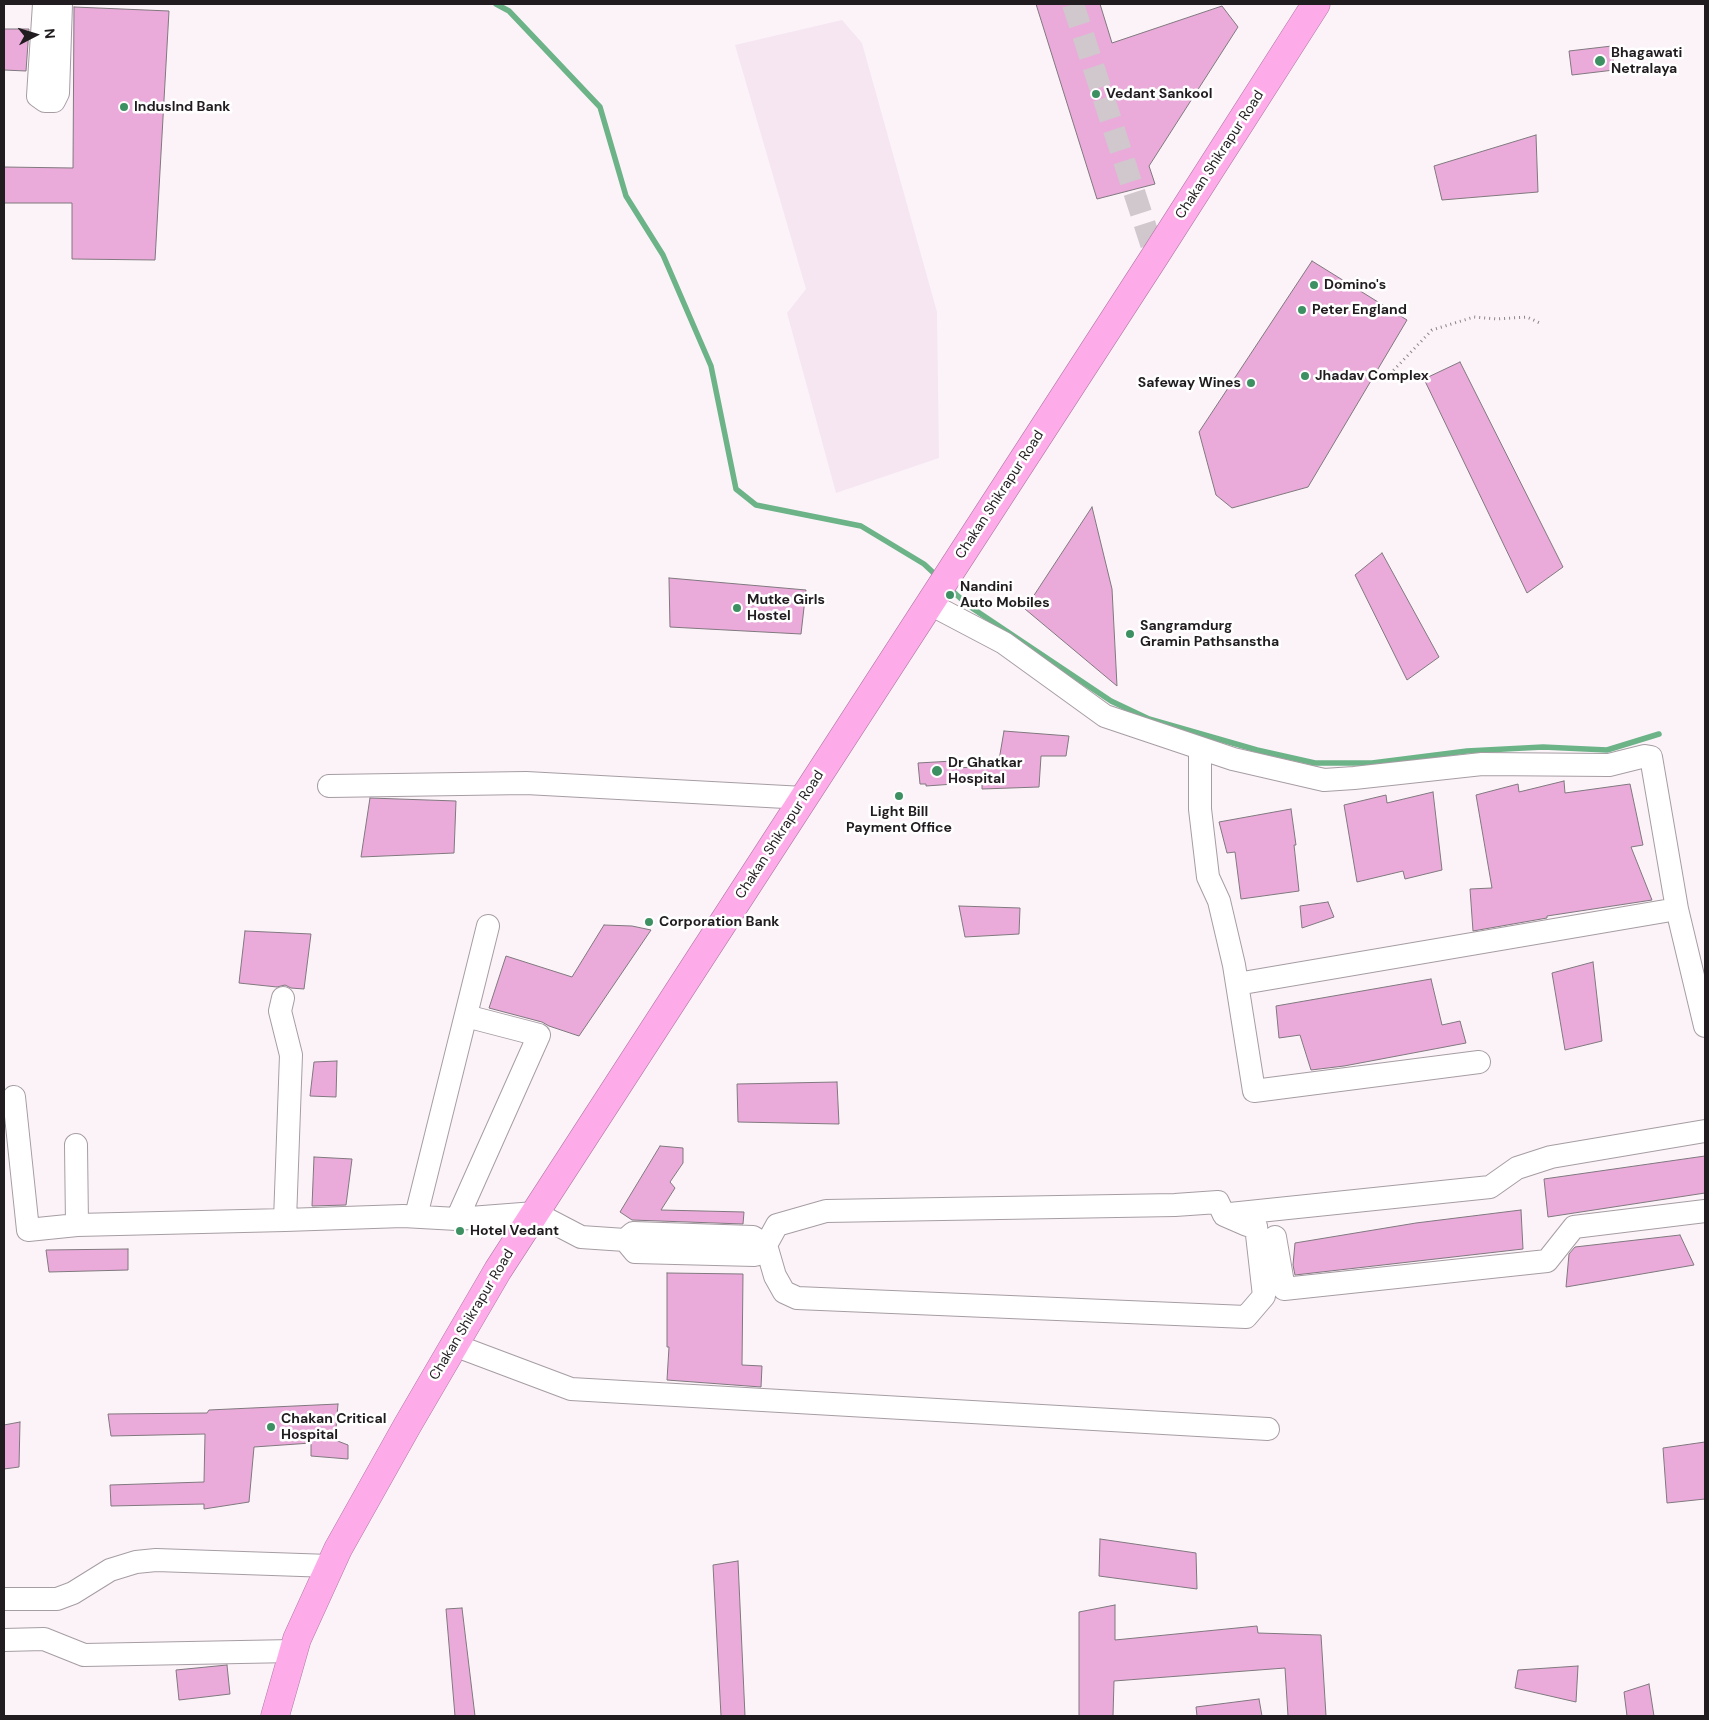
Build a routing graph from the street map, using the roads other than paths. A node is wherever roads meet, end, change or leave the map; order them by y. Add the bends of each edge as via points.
1 (44, 4) edge
2 (61, 4) edge
3 (1316, 4) edge
4 (933, 599) junction
5 (1200, 748) junction
6 (329, 786) dead end
7 (804, 798) junction
8 (1677, 909) junction
9 (488, 926) dead end
10 (1237, 984) junction
11 (283, 998) dead end
12 (466, 1016) junction
13 (1705, 1026) edge
14 (1478, 1062) dead end
15 (14, 1097) dead end
16 (1705, 1131) edge
17 (76, 1144) dead end
18 (1705, 1211) edge
19 (535, 1213) junction
20 (1224, 1215) junction
21 (416, 1216) junction
22 (457, 1219) junction
23 (285, 1220) junction
24 (78, 1225) junction
25 (1275, 1237) dead end
26 (766, 1245) junction
27 (454, 1345) junction
28 (1268, 1429) dead end
29 (330, 1566) junction
30 (4, 1599) edge
31 (4, 1640) edge
32 (293, 1651) junction
33 (275, 1716) edge

1 - 2 street via 38,96 45,101 54,101 58,93
3 - 4 highway, Chakan Shikrapur Road
4 - 5 street via 1004,643 1105,716
4 - 7 highway, Chakan Shikrapur Road
5 - 8 street via 1324,780 1482,764 1609,765 1650,757
5 - 10 street via 1200,809 1208,877 1219,902
6 - 7 street via 526,783
7 - 19 highway, Chakan Shikrapur Road
8 - 10 street
8 - 13 street
9 - 12 street
10 - 14 street via 1254,1091
11 - 23 street via 280,1011 291,1055
12 - 21 street
12 - 22 street via 539,1035
15 - 24 street via 28,1230
16 - 20 street via 1552,1157 1517,1168 1490,1187
17 - 24 street
18 - 25 street via 1574,1227 1547,1261 1284,1289
19 - 22 street
19 - 26 street via 581,1237 625,1240 633,1233 753,1237
19 - 27 highway, Chakan Shikrapur Road
20 - 26 street via 1218,1202 826,1211 777,1225
20 - 26 street via 1247,1226 1256,1226 1264,1296 1246,1317 797,1298 784,1292 774,1276
21 - 22 street
21 - 23 street
23 - 24 street
27 - 28 street via 571,1389
27 - 29 highway, Chakan Shikrapur Road
29 - 30 street via 136,1562 110,1570 73,1594 57,1600
29 - 32 highway, Chakan Shikrapur Road
31 - 32 street via 44,1639 84,1655
32 - 33 highway, Chakan Shikrapur Road

